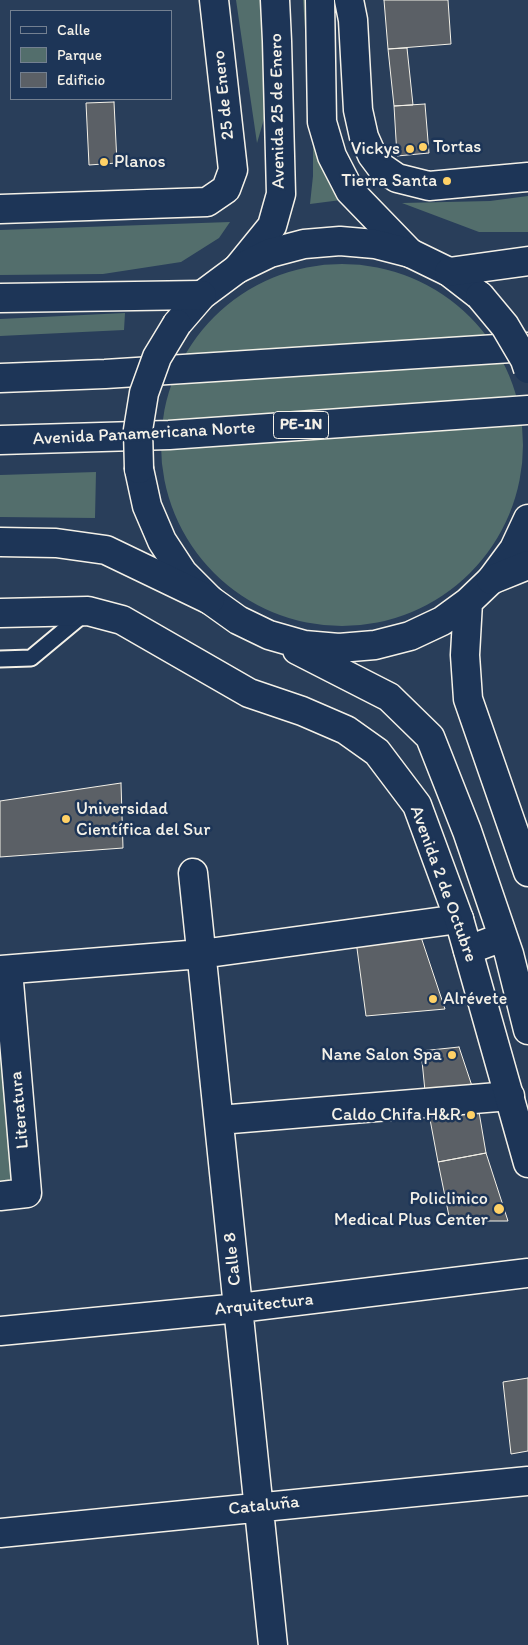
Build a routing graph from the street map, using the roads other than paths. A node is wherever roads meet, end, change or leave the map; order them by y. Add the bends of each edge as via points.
1 (214, 0) edge
2 (274, 0) edge
3 (320, 0) edge
4 (349, 0) edge
5 (528, 177) edge
6 (0, 209) edge
7 (410, 253) junction
8 (528, 261) edge
9 (237, 268) junction
10 (449, 272) junction
11 (202, 295) junction
12 (0, 298) edge
13 (528, 347) edge
14 (528, 369) edge
15 (0, 378) edge
16 (528, 410) edge
17 (0, 440) edge
18 (528, 519) edge
19 (0, 542) edge
20 (528, 565) edge
21 (491, 580) junction
22 (210, 600) junction
23 (468, 602) junction
24 (88, 611) junction
25 (0, 613) edge
26 (269, 636) junction
27 (0, 659) edge
28 (528, 872) edge
29 (193, 873) dead end
30 (459, 919) junction
31 (503, 937) junction
32 (468, 950) junction
33 (201, 954) junction
34 (4, 970) edge
35 (528, 1030) edge
36 (510, 1096) junction
37 (219, 1120) junction
38 (528, 1163) edge
39 (0, 1196) edge
40 (528, 1273) edge
41 (238, 1308) junction
42 (0, 1331) edge
43 (528, 1481) edge
44 (259, 1507) junction
45 (0, 1533) edge
46 (273, 1645) edge

1 - 6 main road, 25 de Enero via 233,170 226,189 207,202
2 - 9 main road, Avenida 25 de Enero via 281,194 272,226
3 - 7 main road via 322,122 332,156 350,191
4 - 5 main road via 358,110 364,137 381,167 397,178 429,186
7 - 9 main road via 358,242 304,244 270,253
7 - 10 main road
8 - 10 main road
9 - 11 main road
10 - 14 main road, bridge via 480,296 505,326
11 - 12 main road
11 - 22 main road, bridge via 177,324 157,357 144,393 138,430 139,469 147,506 162,541 183,573
13 - 15 main road
16 - 17 main road, Avenida Panamericana Norte / PE-1N via 169,434
18 - 21 main road via 514,549
19 - 22 main road via 56,543 106,550
20 - 21 main road
21 - 23 main road
22 - 26 main road
23 - 26 main road via 442,621 410,636 375,645 339,648 304,645
23 - 28 main road via 465,655 468,699
24 - 25 main road, Avenida 2 de Octubre
24 - 27 lane via 31,658
24 - 30 main road, Avenida 2 de Octubre via 122,620 249,693 302,710 346,730 377,752 416,805
26 - 31 main road via 389,697 430,737 467,830
29 - 33 main road, Calle 8
30 - 32 main road, Avenida 2 de Octubre
30 - 33 main road
31 - 32 main road
31 - 35 main road
32 - 36 main road, Avenida 2 de Octubre
33 - 34 main road
33 - 37 main road, Calle 8
34 - 39 main road, Literatura via 27,1193
36 - 37 main road
36 - 38 main road, Avenida 2 de Octubre
37 - 41 main road, Calle 8
40 - 41 main road, Arquitectura
41 - 42 main road, Arquitectura
41 - 44 main road, Calle 8
43 - 44 main road, Cataluña
44 - 45 main road, Cataluña
44 - 46 main road, Calle 8

